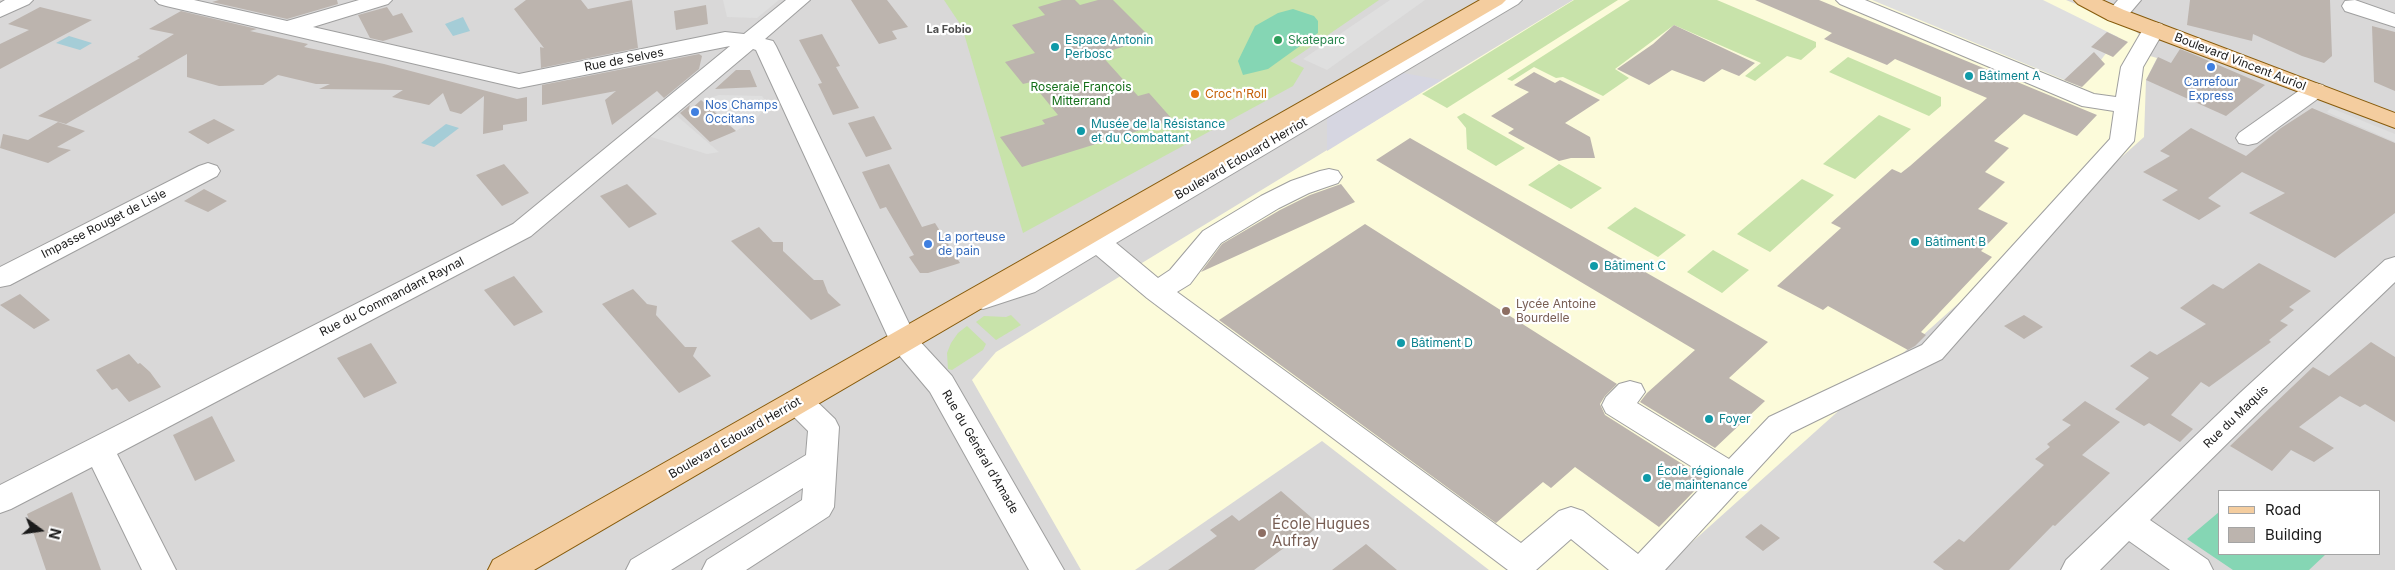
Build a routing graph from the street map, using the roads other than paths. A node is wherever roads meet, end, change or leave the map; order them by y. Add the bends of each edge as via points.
1 (22, 0) edge
2 (166, 0) edge
3 (382, 0) edge
4 (799, 0) edge
5 (1495, 0) edge
6 (1511, 0) edge
7 (1847, 0) edge
8 (2085, 0) edge
9 (2353, 6) dead end
10 (2123, 8) edge
11 (0, 11) edge
12 (2395, 20) edge
13 (287, 28) junction
14 (2154, 29) junction
15 (748, 41) junction
16 (2315, 90) junction
17 (2126, 105) junction
18 (2395, 121) edge
19 (2248, 138) dead end
20 (208, 170) dead end
21 (1329, 178) dead end
22 (1093, 239) junction
23 (2395, 266) edge
24 (0, 278) edge
25 (1157, 291) junction
26 (903, 341) junction
27 (1630, 392) dead end
28 (798, 402) junction
29 (99, 449) junction
30 (821, 462) junction
31 (1732, 476) junction
32 (0, 500) edge
33 (2128, 522) junction
34 (159, 570) edge
35 (505, 570) edge
36 (642, 570) edge
37 (719, 570) edge
38 (1047, 570) edge
39 (1633, 570) edge
40 (1644, 570) edge
41 (2078, 570) edge
42 (2196, 570) edge

1 - 11 street
2 - 13 street, Rue de Selves
3 - 13 street
4 - 15 street, Rue du Commandant Raynal
5 - 22 main road, Boulevard Edouard Herriot
6 - 22 street, Boulevard Edouard Herriot
7 - 17 street via 2090,101
8 - 10 main road, Boulevard Vincent Auriol
9 - 12 street
10 - 14 main road, Boulevard Vincent Auriol
13 - 15 street, Rue de Selves via 518,81 725,39
14 - 16 main road, Boulevard Vincent Auriol
14 - 17 street via 2132,68
15 - 26 street, Rue de Selves via 765,46
15 - 29 street, Rue du Commandant Raynal via 522,230
16 - 18 main road, Boulevard Vincent Auriol
16 - 19 street
17 - 31 street via 2122,141 1932,352 1780,425
20 - 24 street, Impasse Rouget de Lisle
21 - 25 street via 1300,187 1270,202 1212,237 1180,278
22 - 25 street
22 - 26 main road, Boulevard Edouard Herriot
23 - 33 street, Rue du Maquis
25 - 39 street via 1522,562 1572,520
26 - 28 main road, Boulevard Edouard Herriot
26 - 38 street, Rue du Général d'Amade via 941,384
27 - 31 street via 1617,405
28 - 30 street via 824,427
28 - 35 main road, Boulevard Edouard Herriot
29 - 32 street, Rue du Commandant Raynal
29 - 34 street
30 - 36 street
30 - 37 street via 818,507
31 - 40 street
33 - 41 street, Rue du Maquis
33 - 42 street

